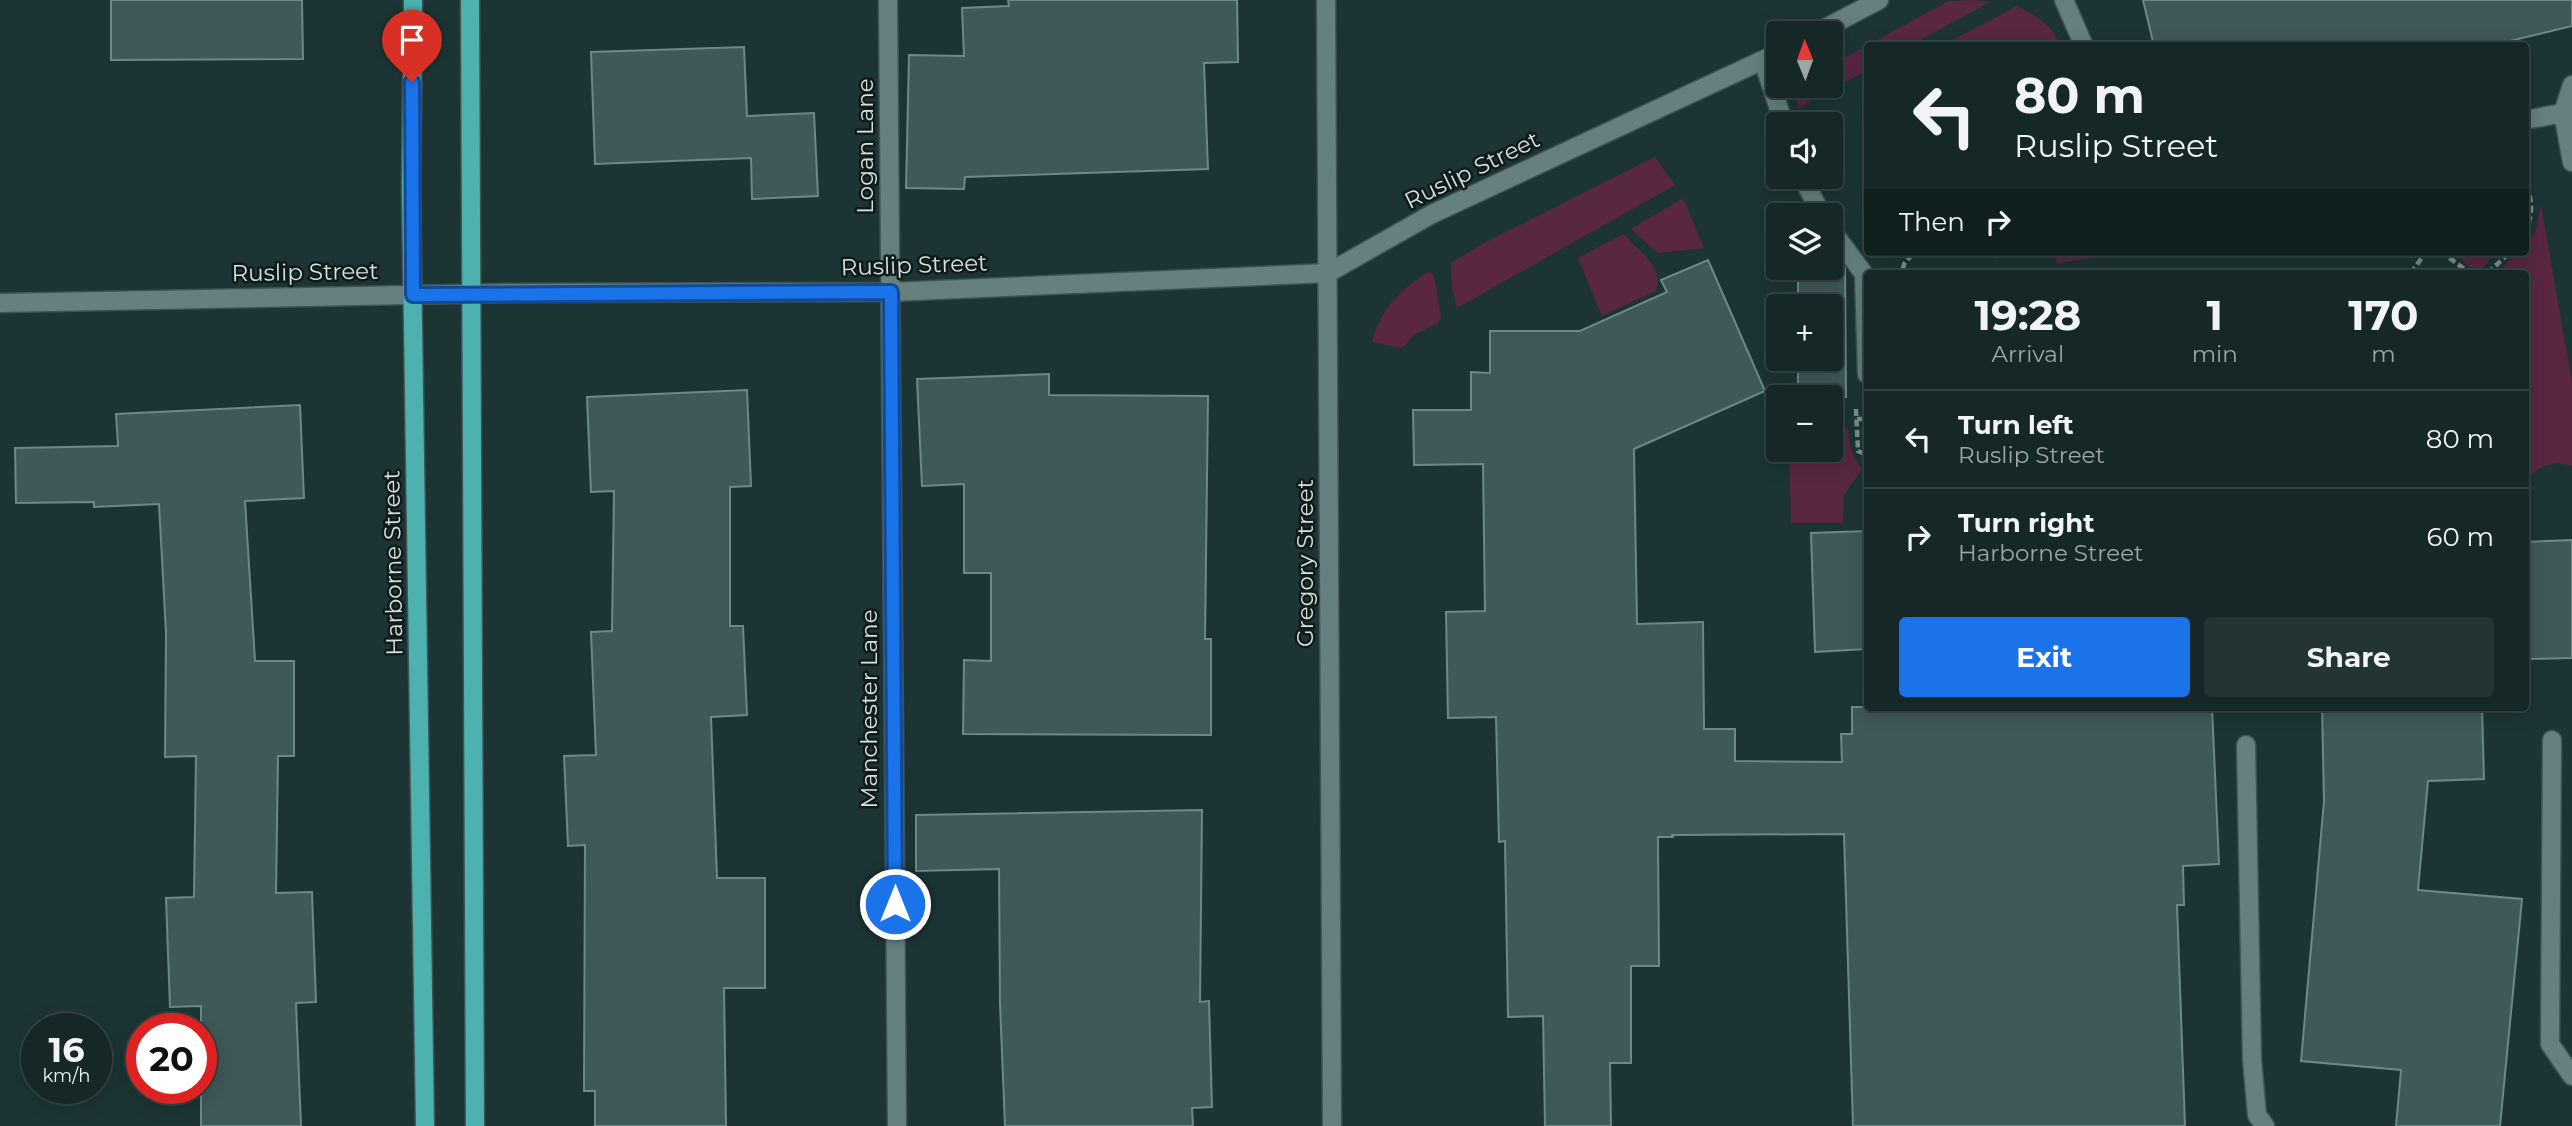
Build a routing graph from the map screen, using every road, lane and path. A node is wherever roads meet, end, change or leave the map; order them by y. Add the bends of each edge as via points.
1 (414, 0) edge
2 (470, 0) edge
3 (888, 0) edge
4 (1326, 0) edge
5 (1879, 0) edge
6 (2064, 0) edge
7 (1839, 21) edge
8 (2082, 42) edge
9 (1766, 59) edge
10 (2572, 85) edge
11 (2563, 113) junction
12 (2529, 119) edge
13 (2572, 162) edge
14 (2529, 195) edge
15 (2529, 224) edge
16 (1843, 246) edge
17 (2447, 256) edge
18 (2506, 256) edge
19 (2466, 270) edge
20 (2491, 270) edge
21 (1328, 273) junction
22 (1864, 274) edge
23 (891, 292) junction
24 (470, 294) junction
25 (413, 295) junction
26 (0, 303) edge
27 (1856, 406) dead end
28 (1857, 419) junction
29 (1864, 419) edge
30 (1864, 453) edge
31 (2552, 740) dead end
32 (2246, 745) dead end
33 (2572, 1076) edge
34 (425, 1126) edge
35 (475, 1126) edge
36 (897, 1126) edge
37 (1332, 1126) edge
38 (2265, 1126) edge

1 - 25 main road, Harborne Street
2 - 24 main road
3 - 23 street, Logan Lane
4 - 21 street, Gregory Street
5 - 7 street
6 - 8 street
9 - 21 street, Ruslip Street via 1432,214
10 - 11 street
11 - 12 street
11 - 13 street
14 - 15 path
16 - 22 street
17 - 19 path
18 - 20 path
21 - 23 street, Ruslip Street
21 - 37 street, Gregory Street
23 - 24 street, Ruslip Street
23 - 36 street, Manchester Lane
24 - 25 street, Ruslip Street
24 - 35 main road
25 - 26 street, Ruslip Street
25 - 34 main road, Harborne Street
27 - 28 path
28 - 29 path
28 - 30 path via 1858,450
31 - 33 street via 2550,1044
32 - 38 street via 2252,1060 2257,1115

